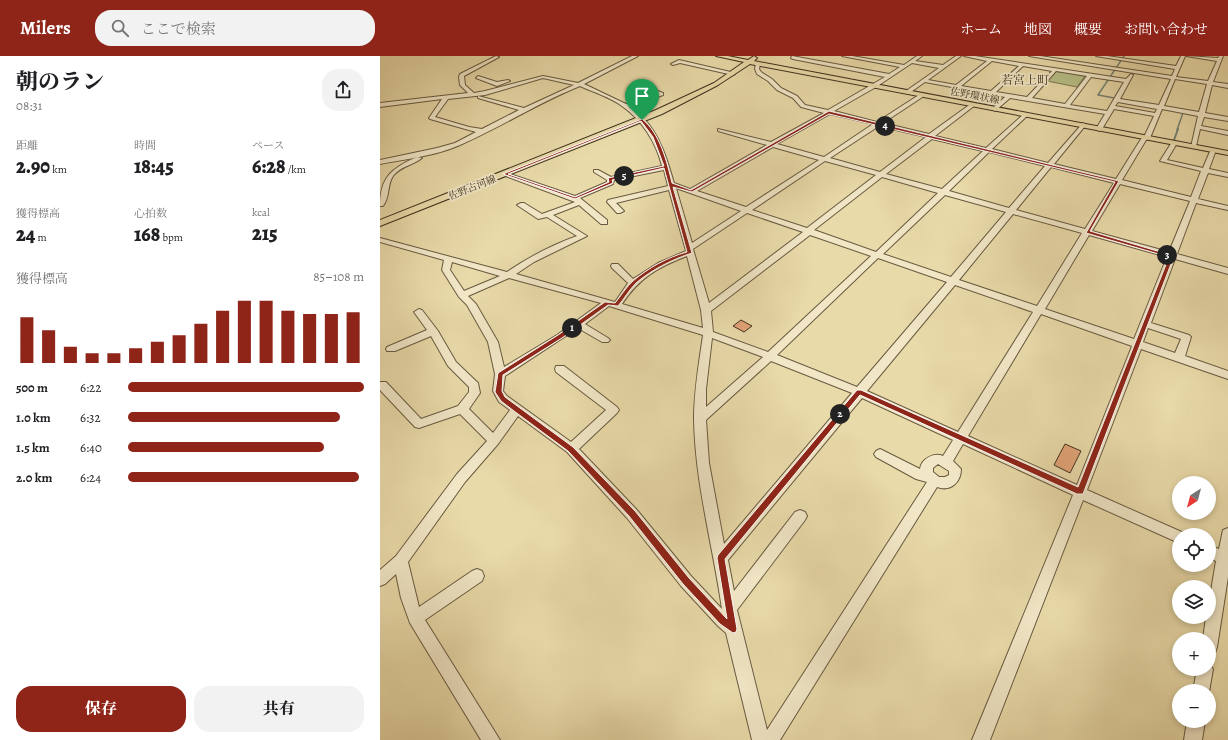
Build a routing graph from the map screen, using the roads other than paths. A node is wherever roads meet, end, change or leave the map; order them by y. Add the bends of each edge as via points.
1 (636, 56) edge
2 (719, 56) edge
3 (756, 56) edge
4 (794, 56) edge
5 (844, 56) edge
6 (959, 56) edge
7 (966, 56) edge
8 (1031, 56) edge
9 (1098, 56) edge
10 (1104, 56) edge
11 (1142, 56) edge
12 (1183, 56) edge
13 (1188, 56) edge
14 (919, 57) edge
15 (1047, 57) edge
16 (497, 58) dead end
17 (1220, 58) edge
18 (801, 60) junction
19 (828, 60) dead end
20 (911, 60) junction
21 (991, 60) junction
22 (749, 62) junction
23 (1138, 62) junction
24 (821, 63) junction
25 (673, 64) dead end
26 (758, 64) junction
27 (1022, 65) junction
28 (904, 66) junction
29 (1037, 67) junction
30 (944, 68) junction
31 (1178, 68) junction
32 (782, 69) junction
33 (1055, 70) junction
34 (1133, 71) junction
35 (733, 74) junction
36 (1090, 75) junction
37 (525, 76) dead end
38 (890, 76) junction
39 (478, 77) dead end
40 (1173, 78) junction
41 (510, 80) junction
42 (925, 81) junction
43 (1128, 81) junction
44 (520, 83) junction
45 (1210, 83) junction
46 (579, 84) junction
47 (874, 86) junction
48 (958, 86) junction
49 (1228, 86) edge
50 (634, 91) dead end
51 (908, 92) junction
52 (992, 93) junction
53 (473, 95) junction
54 (922, 95) junction
55 (1009, 96) junction
56 (480, 97) dead end
57 (446, 98) junction
58 (1028, 99) junction
59 (1117, 100) junction
60 (380, 105) edge
61 (972, 105) junction
62 (626, 106) junction
63 (1066, 106) junction
64 (1112, 107) junction
65 (1161, 107) junction
66 (995, 109) junction
67 (524, 110) junction
68 (829, 112) junction
69 (1108, 113) junction
70 (1201, 114) junction
71 (1025, 115) junction
72 (1157, 115) junction
73 (1228, 119) edge
74 (642, 120) junction
75 (878, 124) junction
76 (1082, 126) junction
77 (1198, 127) junction
78 (1099, 129) junction
79 (720, 130) dead end
80 (482, 131) junction
81 (1228, 133) edge
82 (930, 137) junction
83 (1147, 138) junction
84 (1174, 143) junction
85 (772, 144) junction
86 (1193, 146) junction
87 (438, 150) junction
88 (987, 150) junction
89 (1213, 150) junction
90 (1228, 153) edge
91 (825, 159) junction
92 (380, 162) edge
93 (1048, 165) junction
94 (666, 167) junction
95 (1205, 170) junction
96 (596, 171) dead end
97 (505, 174) junction
98 (881, 175) junction
99 (1228, 175) edge
100 (610, 179) junction
101 (1118, 182) junction
102 (671, 186) junction
103 (691, 191) junction
104 (943, 192) junction
105 (578, 200) junction
106 (1193, 200) junction
107 (380, 204) edge
108 (521, 205) dead end
109 (1228, 208) edge
110 (620, 211) dead end
111 (747, 211) junction
112 (1011, 211) junction
113 (548, 215) junction
114 (604, 222) dead end
115 (380, 223) edge
116 (808, 232) junction
117 (1087, 232) junction
118 (380, 240) edge
119 (689, 250) junction
120 (877, 255) junction
121 (1172, 256) junction
122 (449, 259) junction
123 (615, 266) dead end
124 (1228, 272) edge
125 (509, 275) junction
126 (953, 281) junction
127 (633, 283) junction
128 (462, 295) junction
129 (612, 304) junction
130 (706, 310) junction
131 (1039, 310) junction
132 (419, 312) dead end
133 (578, 324) junction
134 (1146, 324) junction
135 (433, 331) junction
136 (708, 333) junction
137 (605, 340) dead end
138 (1138, 344) junction
139 (391, 350) dead end
140 (770, 356) junction
141 (1179, 358) junction
142 (560, 369) dead end
143 (500, 374) junction
144 (1228, 375) edge
145 (382, 386) dead end
146 (859, 392) junction
147 (462, 409) junction
148 (516, 410) junction
149 (700, 419) junction
150 (962, 437) junction
151 (494, 440) junction
152 (571, 449) junction
153 (880, 454) dead end
154 (946, 462) junction
155 (931, 479) junction
156 (1080, 492) junction
157 (800, 516) dead end
158 (1172, 534) edge
159 (1228, 534) edge
160 (1216, 554) edge
161 (721, 558) junction
162 (1226, 559) edge
163 (401, 561) junction
164 (477, 576) dead end
165 (380, 579) edge
166 (729, 609) junction
167 (415, 618) junction
168 (733, 629) junction
169 (1212, 632) edge
170 (1195, 728) edge
171 (769, 738) edge
172 (491, 740) edge
173 (981, 740) edge
174 (1193, 740) edge

1 - 46 street
2 - 22 main road, 佐野環状線
3 - 22 main road, 佐野古河線
4 - 18 street via 793,58
5 - 28 street
6 - 30 street
7 - 21 street
8 - 15 street
9 - 10 street
10 - 23 street
11 - 23 street
12 - 31 street
13 - 17 street
14 - 20 street
15 - 29 street
15 - 34 street
16 - 53 street via 462,75 463,85
17 - 45 street
18 - 24 street
18 - 32 street
19 - 24 street
20 - 28 street
20 - 30 street
21 - 27 street
21 - 48 street
22 - 26 main road, 佐野環状線
22 - 35 main road, 佐野古河線
23 - 31 street
24 - 38 street
25 - 35 street via 679,61
26 - 32 main road, 佐野環状線
26 - 68 street via 759,72 779,89 795,97 803,106
27 - 29 street
27 - 52 street
28 - 38 street
29 - 33 street
30 - 42 street
31 - 40 street
32 - 47 main road, 佐野環状線
33 - 36 street
33 - 58 street
34 - 40 street
34 - 43 street
35 - 74 main road, 佐野古河線
36 - 43 street
36 - 63 street
37 - 41 street
38 - 47 street
39 - 41 street via 497,84
40 - 45 street
40 - 65 street
41 - 44 street
42 - 48 street
42 - 51 street
43 - 59 street
44 - 46 street via 544,77
44 - 53 street
45 - 49 street
45 - 70 street
46 - 62 street
46 - 67 street
47 - 51 main road, 佐野環状線
47 - 68 street
48 - 52 street
50 - 62 street via 647,89 661,94
51 - 54 main road, 佐野環状線
52 - 55 street
53 - 57 street
54 - 61 main road, 佐野環状線
54 - 75 street
55 - 58 street
55 - 66 street
56 - 67 street
57 - 60 street
57 - 80 street via 432,118
58 - 63 street
59 - 64 street
59 - 65 street
61 - 66 main road, 佐野環状線
61 - 82 street
62 - 74 street
63 - 69 street
64 - 69 street
64 - 72 street
65 - 70 street
65 - 72 street
66 - 71 main road, 佐野環状線
67 - 80 street
68 - 75 street
68 - 85 street
69 - 78 street
70 - 73 street
70 - 77 street
71 - 76 main road, 佐野環状線
71 - 88 street
72 - 83 street
74 - 94 street via 654,137
74 - 97 main road, 佐野古河線
75 - 82 street
75 - 91 street
76 - 78 main road, 佐野環状線
76 - 93 street
77 - 81 street
77 - 86 street
78 - 83 main road, 佐野環状線
79 - 85 street
80 - 87 street via 457,144
82 - 88 street
82 - 98 street
83 - 84 main road, 佐野環状線
83 - 101 street
84 - 86 main road, 佐野環状線
84 - 95 street via 1163,160
85 - 91 street
85 - 103 street
86 - 89 main road, 佐野環状線
87 - 92 street
87 - 107 street via 392,173
88 - 93 street
88 - 104 street
89 - 90 main road, 佐野環状線
89 - 95 street
91 - 98 street
91 - 111 street
93 - 101 street
93 - 112 street
94 - 100 street
94 - 102 street
95 - 99 street
95 - 106 street
96 - 100 street
97 - 105 street
97 - 115 main road, 佐野古河線
98 - 104 street
98 - 116 street
100 - 105 street via 611,183
101 - 106 street
101 - 117 street
102 - 103 street
102 - 110 street via 611,202
102 - 119 street
103 - 111 street
104 - 112 street
104 - 120 street
105 - 113 street
105 - 114 street
106 - 109 street
106 - 121 street
108 - 113 street via 541,217
111 - 116 street
111 - 119 street
112 - 117 street
112 - 126 street
113 - 125 street via 583,236 530,260
116 - 120 street
116 - 130 street
117 - 121 street
117 - 131 street
118 - 122 street
119 - 127 street
119 - 130 street
120 - 126 street
120 - 140 street
121 - 124 street
121 - 134 street
122 - 125 street
122 - 128 street via 446,270
123 - 127 street
125 - 128 street
125 - 129 street
126 - 131 street
126 - 146 street
127 - 129 street
128 - 143 street via 471,304 493,342
129 - 133 street
129 - 136 street
130 - 136 street
131 - 138 street
131 - 150 street
132 - 135 street
133 - 137 street
133 - 143 street
134 - 138 street
134 - 141 street via 1186,337
135 - 139 street
135 - 147 street via 452,364 474,386 475,393
136 - 140 street
136 - 149 street
138 - 141 street
138 - 156 street
140 - 146 street
140 - 149 street
141 - 144 street
142 - 152 street via 613,410
143 - 148 street via 498,392
145 - 147 street via 419,424
146 - 150 street
146 - 161 street
147 - 151 street
148 - 151 street
148 - 152 street
149 - 161 street via 703,463
150 - 154 street
150 - 156 street
151 - 163 street via 461,478
152 - 168 street via 632,514 686,581
153 - 155 street
154 - 155 street via 939,459 930,462 926,469
154 - 155 street via 955,469 955,477 946,483
155 - 171 street
156 - 158 street
156 - 173 street
157 - 166 street
159 - 162 street
160 - 162 street
161 - 166 street
162 - 169 street
163 - 165 street
163 - 167 street via 408,598
164 - 167 street
166 - 168 street
167 - 172 street
168 - 171 street
170 - 174 street

